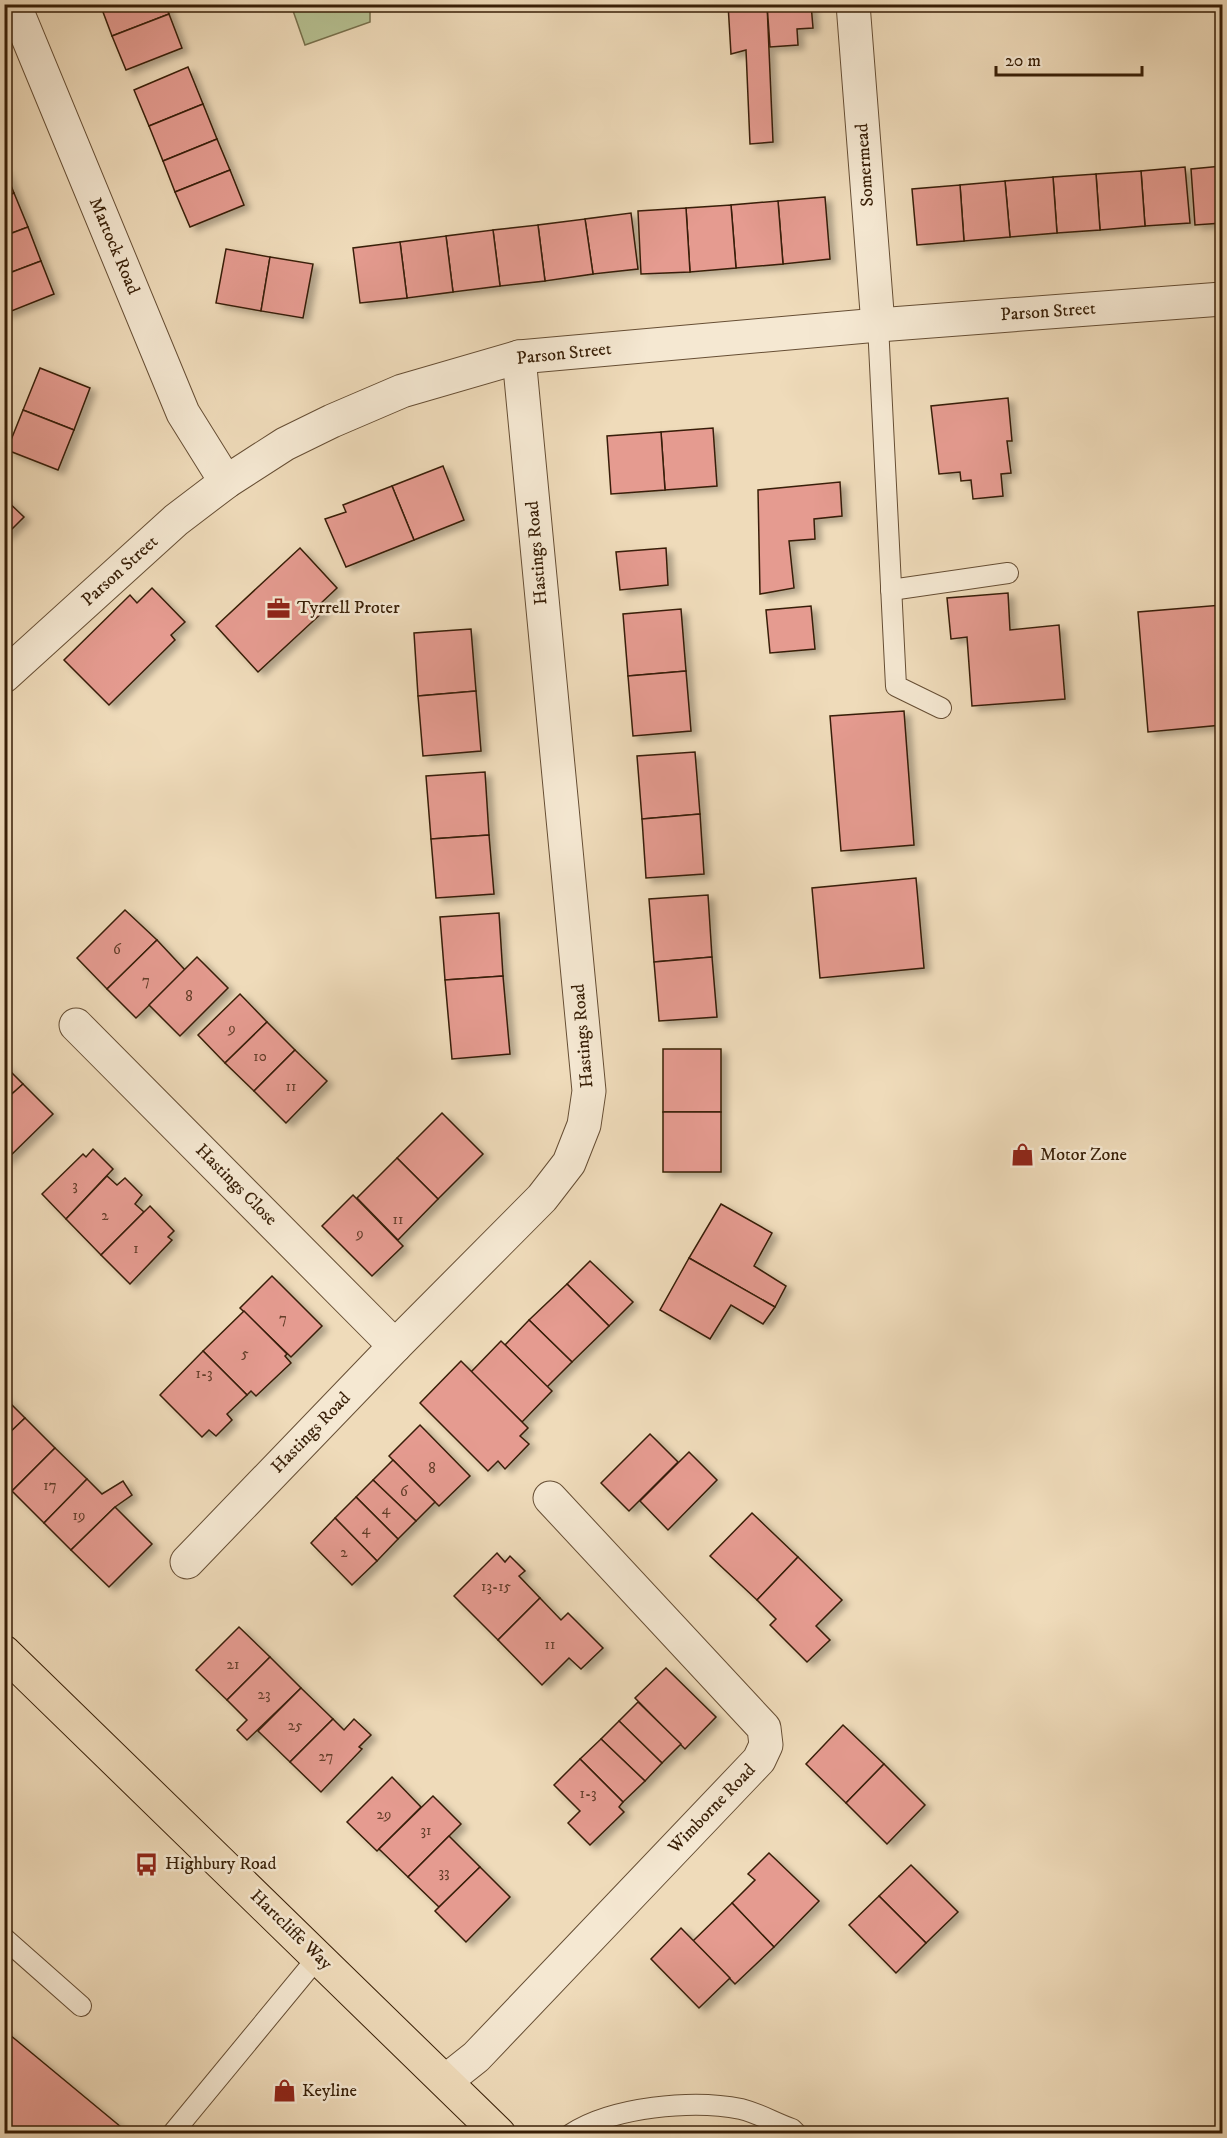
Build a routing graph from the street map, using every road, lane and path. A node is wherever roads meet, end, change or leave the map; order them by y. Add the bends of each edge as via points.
1 (14, 4) edge
2 (853, 4) edge
3 (1222, 299) edge
4 (878, 325) junction
5 (519, 357) junction
6 (226, 482) junction
7 (1008, 573) dead end
8 (891, 590) junction
9 (4, 676) edge
10 (941, 708) dead end
11 (76, 1024) dead end
12 (395, 1346) junction
13 (550, 1498) dead end
14 (187, 1562) dead end
15 (4, 1653) edge
16 (4, 1938) edge
17 (318, 1957) junction
18 (81, 2006) dead end
19 (447, 2080) junction
20 (172, 2133) edge
21 (499, 2133) edge
22 (571, 2133) edge
23 (797, 2133) edge

1 - 6 street, Martock Road via 183,413
2 - 4 street, Somermead
3 - 4 street, Parson Street
4 - 5 street, Parson Street
4 - 8 lane
5 - 6 street, Parson Street via 402,391 285,444
5 - 12 street, Hastings Road via 589,1091 584,1125 569,1163 542,1198
6 - 9 street, Parson Street via 176,520
7 - 8 lane
8 - 10 lane via 896,686
11 - 12 street, Hastings Close
12 - 14 street, Hastings Road
13 - 19 street, Wimborne Road via 764,1728 766,1745 759,1760 476,2057
15 - 17 highway, Hartcliffe Way
16 - 18 lane
17 - 19 highway, Hartcliffe Way
17 - 20 lane
19 - 21 highway, Hartcliffe Way
22 - 23 lane via 627,2112 690,2104 742,2109

